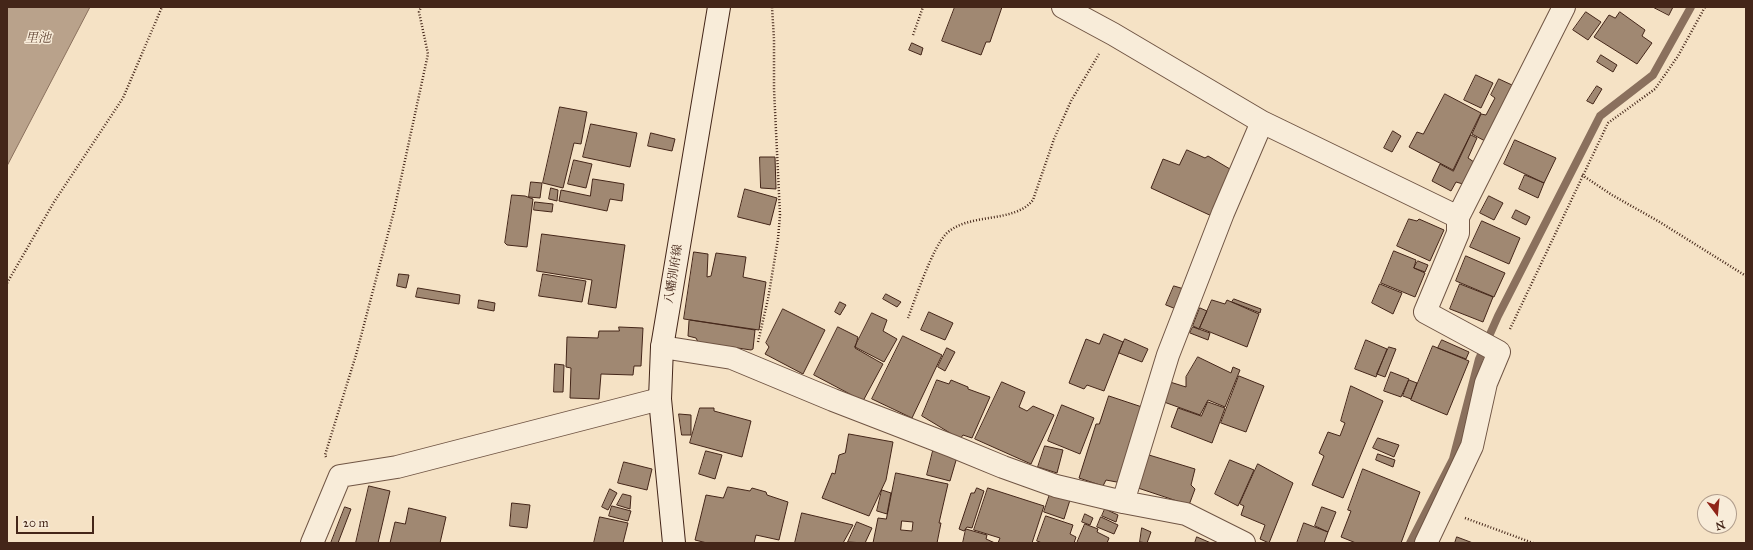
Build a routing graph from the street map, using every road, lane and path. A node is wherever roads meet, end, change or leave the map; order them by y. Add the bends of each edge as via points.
1 (162, 7) edge
2 (421, 7) edge
3 (719, 7) edge
4 (772, 7) edge
5 (923, 7) edge
6 (1063, 7) edge
7 (1564, 7) edge
8 (1705, 7) edge
9 (1113, 34) junction
10 (912, 35) dead end
11 (1262, 122) junction
12 (1582, 175) junction
13 (1458, 217) junction
14 (1746, 276) edge
15 (7, 283) edge
16 (908, 318) dead end
17 (662, 347) junction
18 (1499, 352) junction
19 (752, 366) junction
20 (660, 399) junction
21 (340, 476) junction
22 (1123, 502) junction
23 (1442, 510) junction
24 (312, 543) edge
25 (674, 543) edge
26 (1244, 543) edge
27 (1426, 543) edge
28 (1533, 543) edge

1 - 15 path via 123,98 54,202
2 - 21 path via 419,12 428,54 394,211 356,355 325,454
3 - 17 street, 八幡別府線
4 - 19 path via 780,215 768,299
5 - 10 path
6 - 9 street
7 - 13 street
8 - 12 path via 1678,56 1655,89 1608,123
9 - 11 street
9 - 16 path via 1071,101 1054,139 1033,200 1028,207 961,225 945,235
11 - 13 street
11 - 22 street via 1223,213 1168,355
12 - 14 path
12 - 18 path
13 - 18 street via 1458,233 1425,312
17 - 19 street via 732,358
17 - 20 street, 八幡別府線
18 - 23 street via 1486,384 1472,446
19 - 22 street via 1003,467 1056,486
20 - 21 street via 397,467
20 - 25 street, 八幡別府線
21 - 24 street
22 - 26 street via 1186,514
23 - 27 street
23 - 28 path

